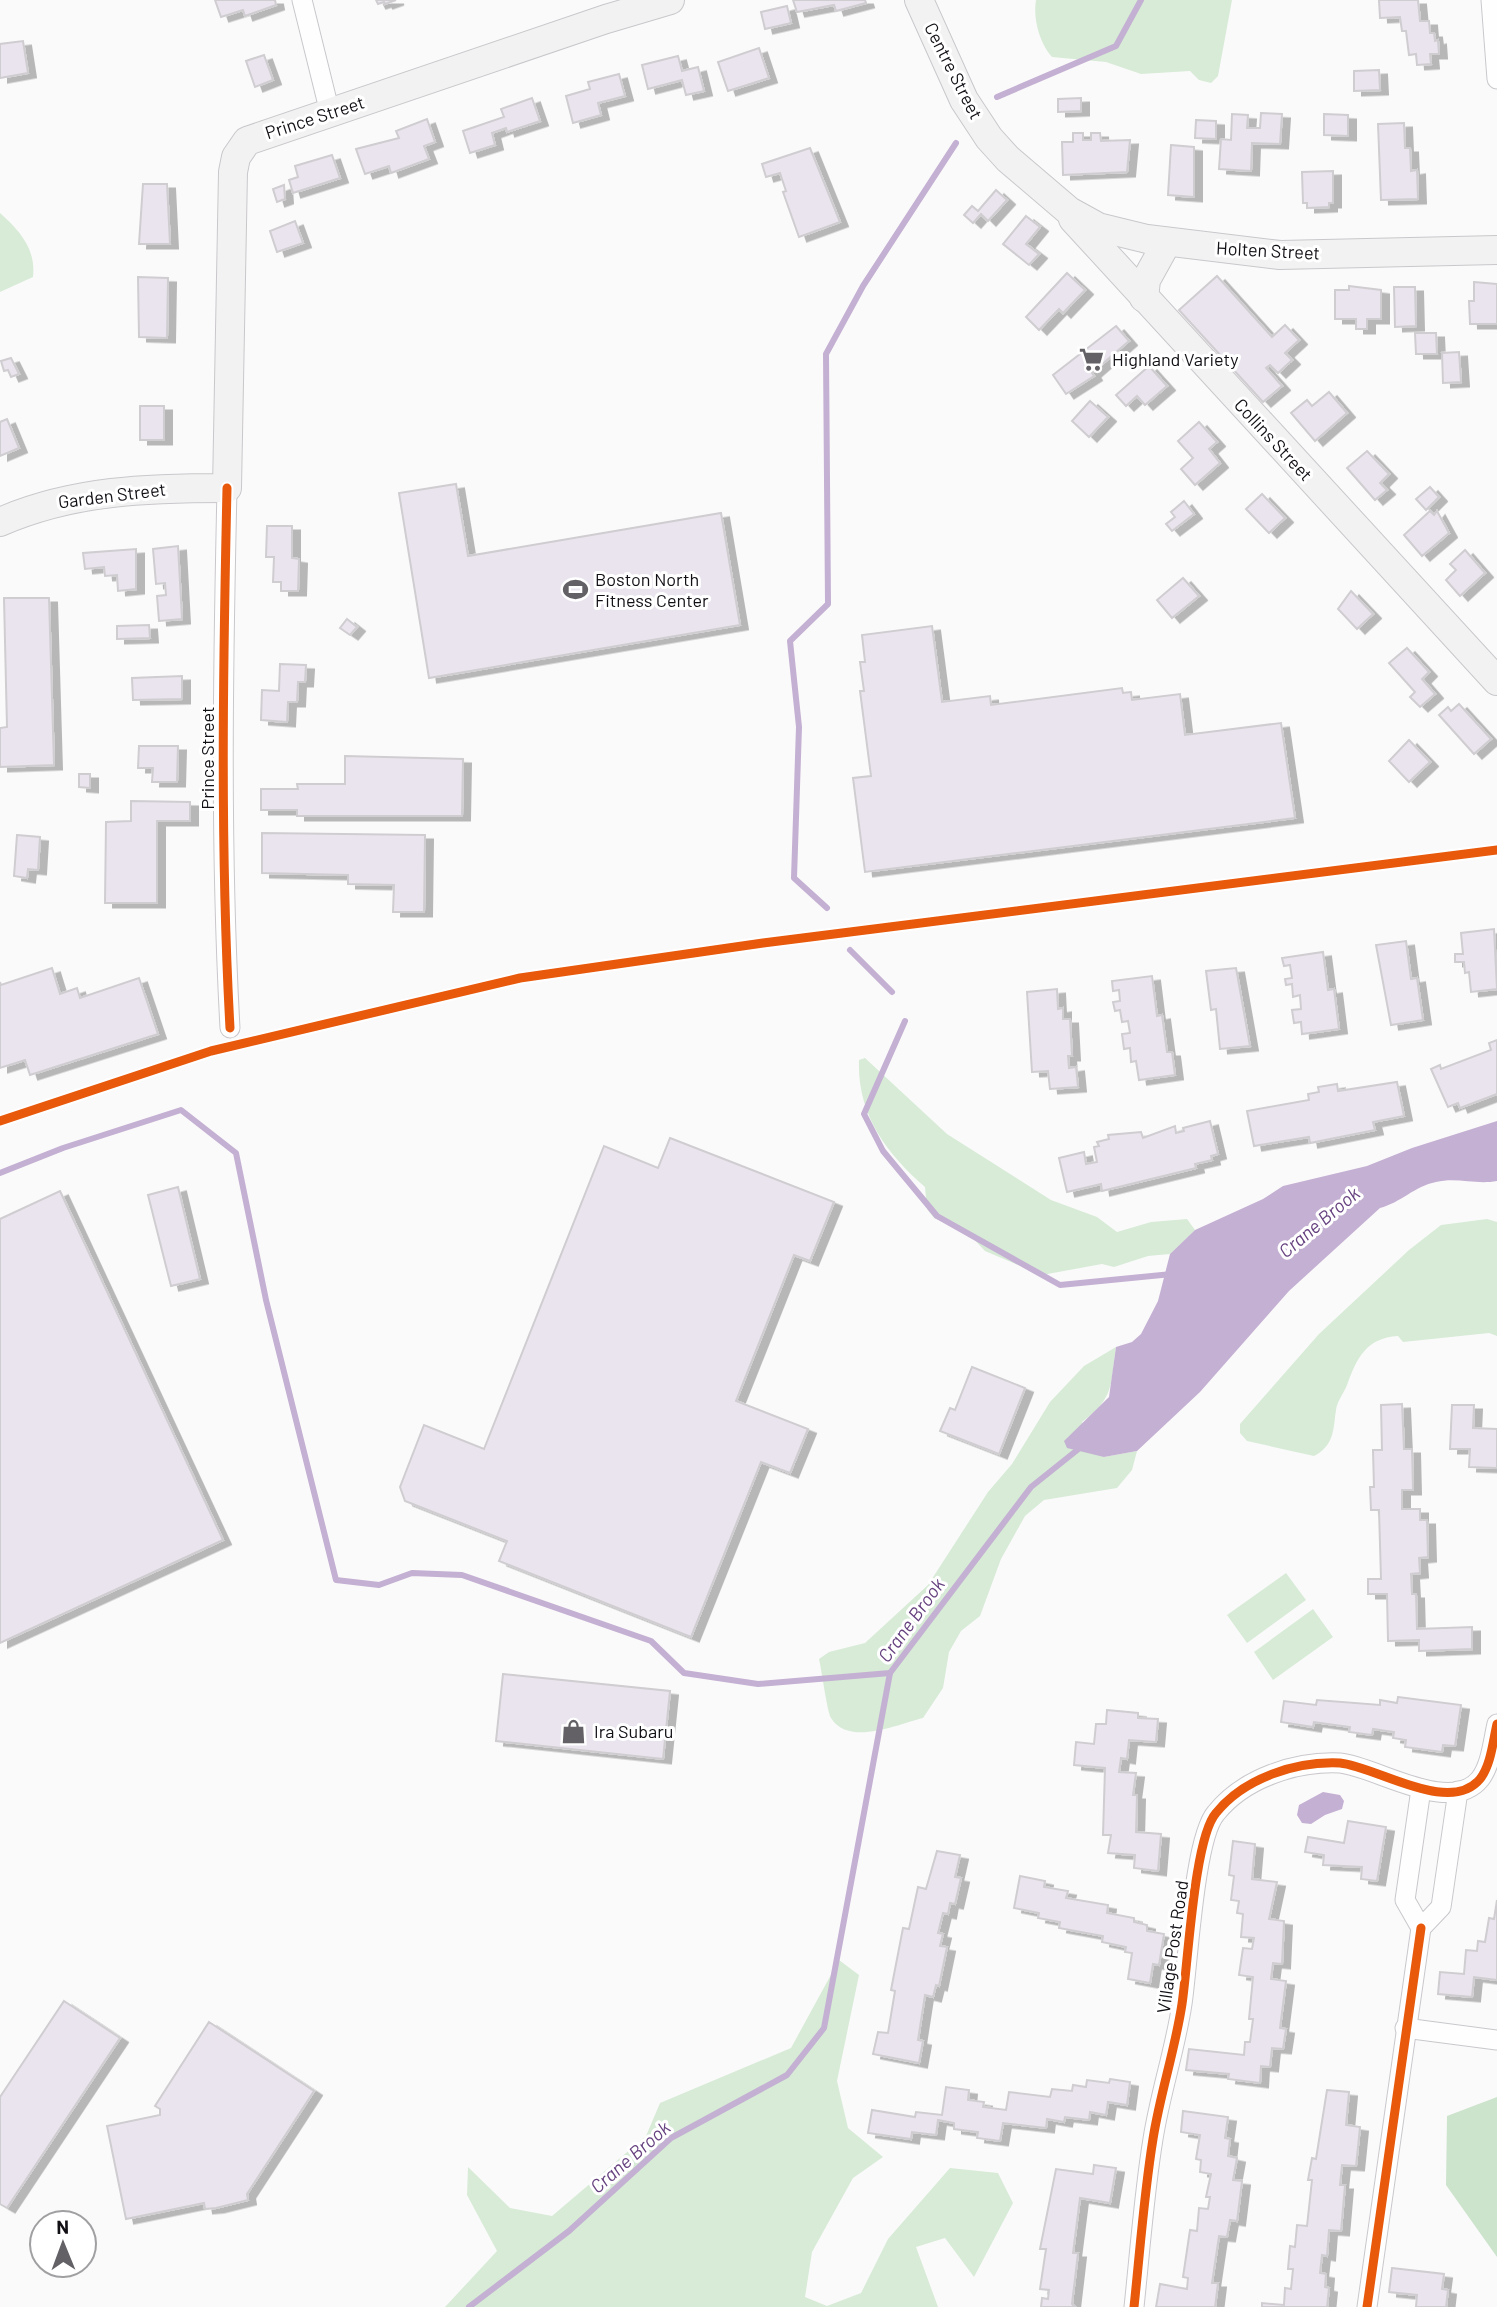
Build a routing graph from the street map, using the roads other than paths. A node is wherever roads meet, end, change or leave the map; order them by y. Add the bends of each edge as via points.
1 (302, 0) edge
2 (670, 0) edge
3 (919, 0) edge
4 (1491, 0) edge
5 (1497, 79) edge
6 (330, 113) junction
7 (1052, 196) junction
8 (1167, 242) junction
9 (1497, 250) edge
10 (1144, 298) junction
11 (227, 488) junction
12 (0, 522) edge
13 (1497, 681) edge
14 (230, 1028) dead end
15 (1497, 1724) edge
16 (1421, 1789) junction
17 (1458, 1791) junction
18 (1420, 1928) junction
19 (1405, 2028) junction
20 (1497, 2040) edge
21 (1134, 2307) edge
22 (1367, 2307) edge

1 - 6 street
2 - 6 main road, Prince Street
3 - 7 main road, Centre Street via 959,91 983,128 1007,159
4 - 5 street
6 - 11 main road, Prince Street via 247,141 236,157
7 - 8 main road, Holten Street via 1098,227
7 - 10 main road, Collins Street
8 - 9 main road, Holten Street via 1280,255
8 - 10 main road via 1146,280
10 - 13 main road, Collins Street
11 - 12 main road, Garden Street via 99,493 30,509
11 - 14 street, Prince Street via 223,648
15 - 17 street via 1481,1778
16 - 17 street, Village Post Road
16 - 18 street via 1405,1900
16 - 21 street, Village Post Road via 1340,1763 1287,1769 1241,1791 1208,1825 1182,2006 1153,2138
17 - 18 street via 1441,1906
18 - 19 street
19 - 20 street
19 - 22 street

